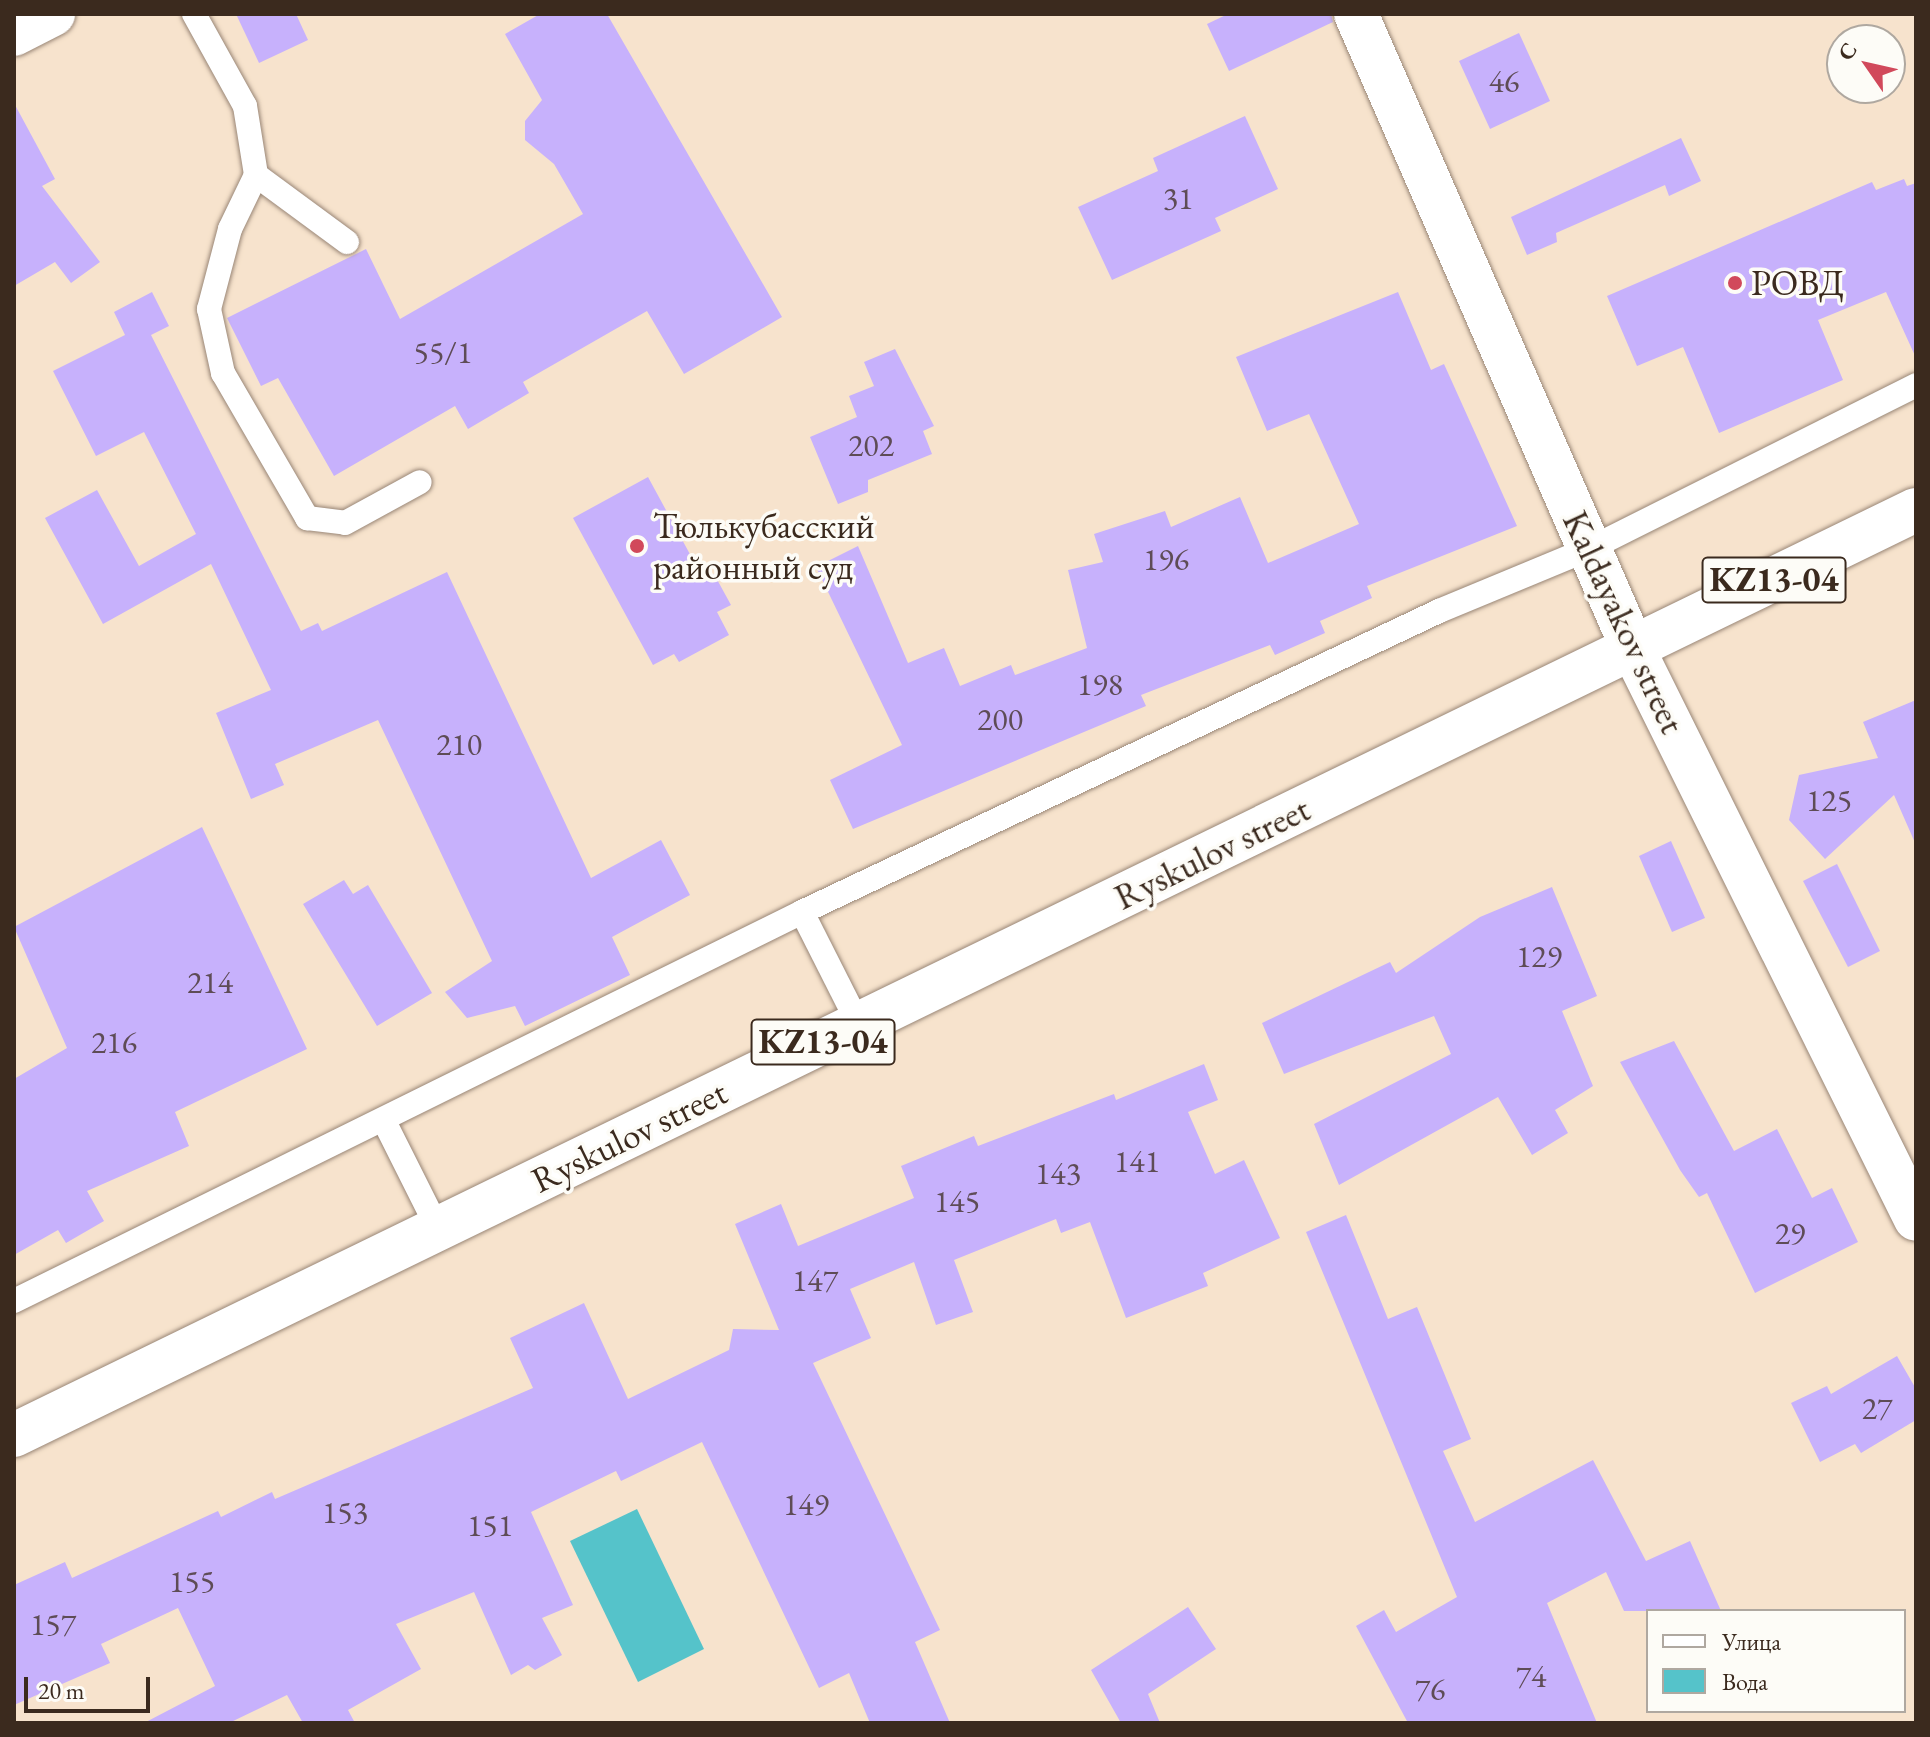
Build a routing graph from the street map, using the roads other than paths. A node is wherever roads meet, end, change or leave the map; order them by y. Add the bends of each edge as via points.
1 (53, 14) edge
2 (194, 14) edge
3 (1356, 14) edge
4 (14, 34) edge
5 (256, 175) junction
6 (347, 242) dead end
7 (1914, 390) edge
8 (420, 482) dead end
9 (1916, 510) edge
10 (1589, 549) junction
11 (1633, 649) junction
12 (802, 912) junction
13 (859, 1025) junction
14 (384, 1121) junction
15 (1916, 1219) edge
16 (438, 1229) junction
17 (14, 1301) edge
18 (14, 1435) edge

1 - 4 main road
2 - 5 lane via 245,106
3 - 10 main road, Kaldayakov street
5 - 6 lane
5 - 8 lane via 230,229 209,309 223,373 307,518 345,523
7 - 10 lane
9 - 11 main road, KZ13-04
10 - 11 main road, Kaldayakov street
10 - 12 lane via 1439,611
11 - 13 main road, Ryskulov street / KZ13-04
11 - 15 main road, Kaldayakov street
12 - 13 lane
12 - 14 lane
13 - 16 main road, Ryskulov street / KZ13-04
14 - 16 lane
14 - 17 lane
16 - 18 main road, Ryskulov street / KZ13-04

